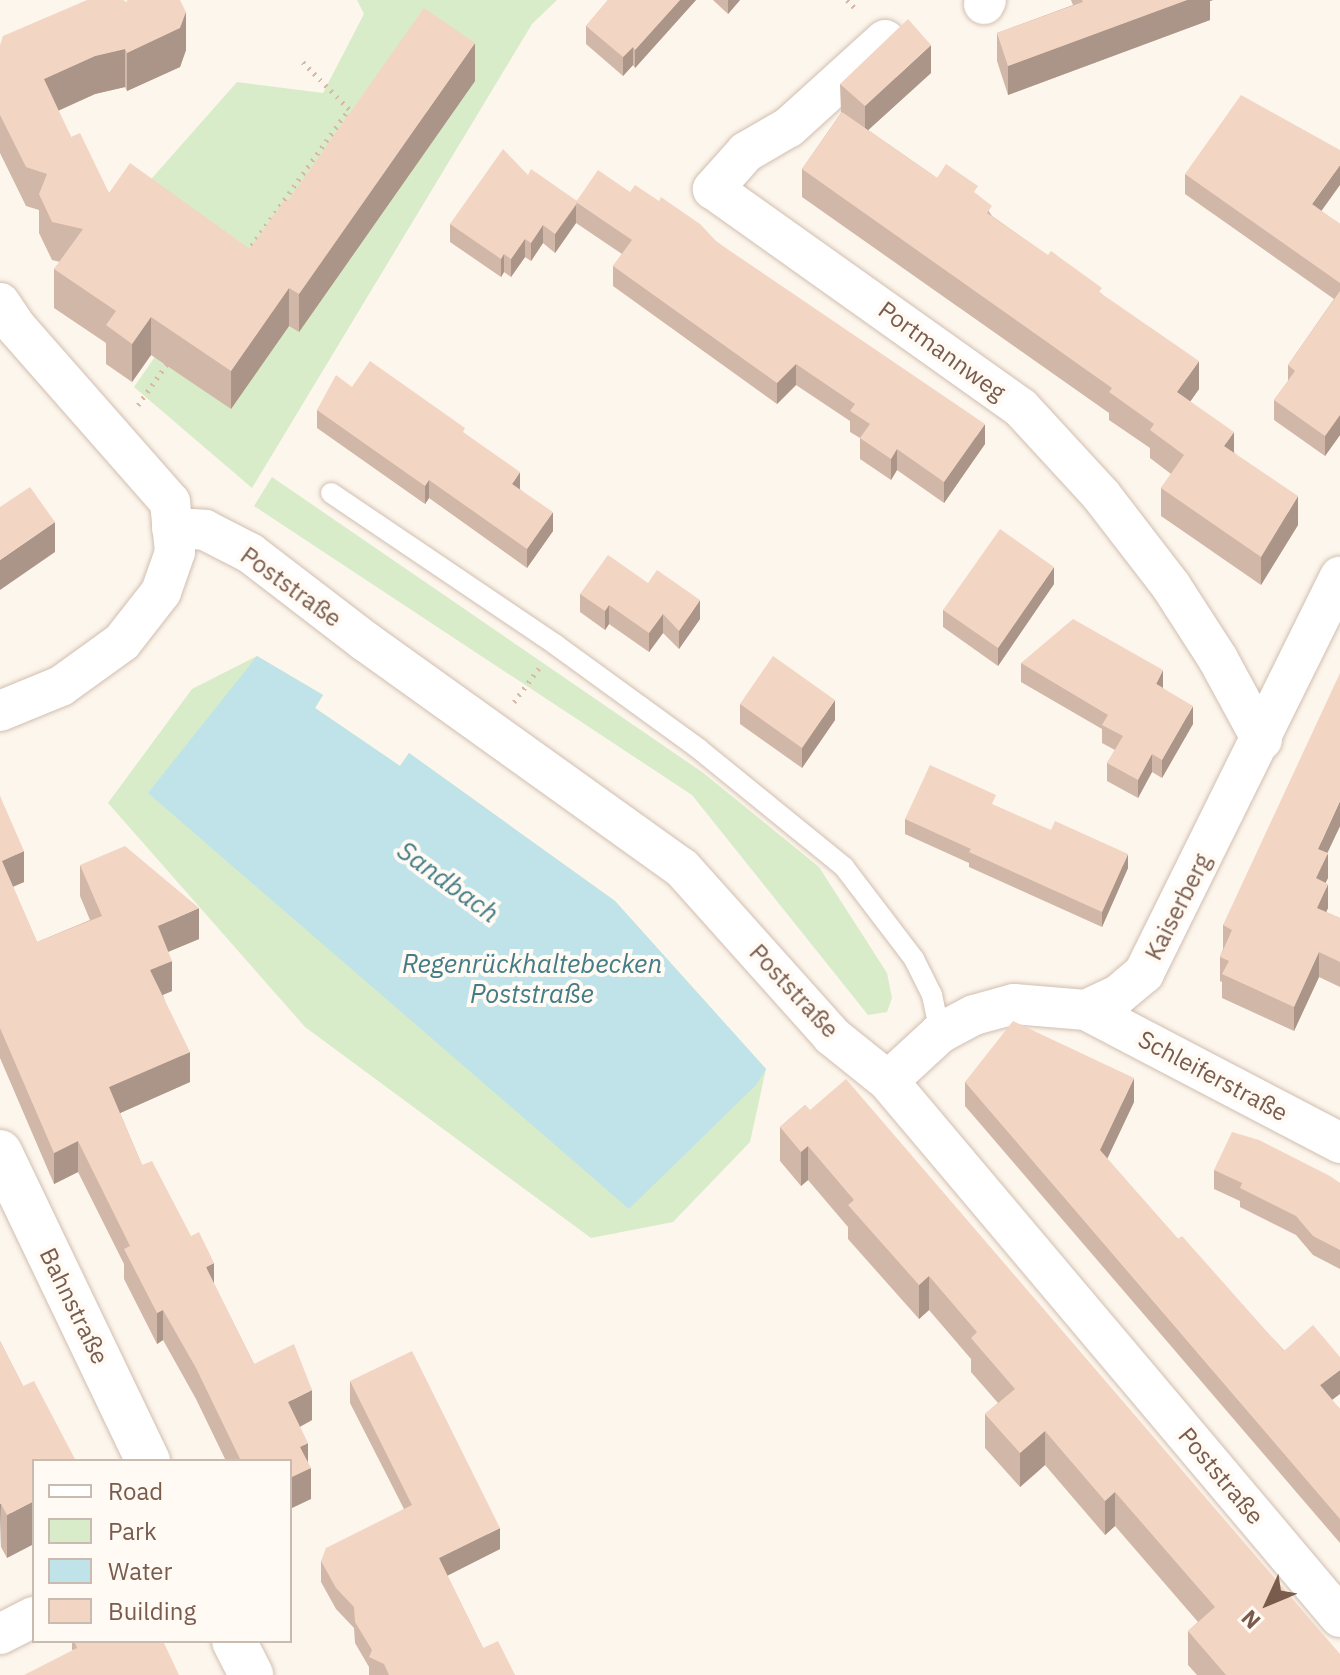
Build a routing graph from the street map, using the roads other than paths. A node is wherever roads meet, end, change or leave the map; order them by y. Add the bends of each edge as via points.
1 (885, 40) edge
2 (0, 303) edge
3 (331, 493) dead end
4 (172, 528) junction
5 (1340, 577) edge
6 (0, 711) edge
7 (1262, 740) junction
8 (1086, 1010) junction
9 (940, 1033) junction
10 (882, 1075) junction
11 (1340, 1143) edge
12 (0, 1152) edge
13 (147, 1459) edge
14 (1340, 1617) edge
15 (32, 1618) edge
16 (0, 1634) edge
17 (235, 1643) edge
18 (251, 1675) edge

1 - 7 street, Portmannweg via 789,127 746,152 713,189 1021,408 1101,495 1171,586
2 - 4 street via 170,502
3 - 9 lane via 676,732 844,867 914,959 932,995
4 - 6 street via 175,552 161,592 122,642 61,686
4 - 10 street, Poststraße via 205,530 250,553 682,868 832,1036
5 - 7 street, Kaiserberg
7 - 8 street, Kaiserberg via 1144,973 1118,995
8 - 9 street via 1014,1004 974,1015
8 - 11 street, Schleiferstraße
9 - 10 street
10 - 14 street, Poststraße
12 - 13 main road, Bahnstraße
15 - 16 street
17 - 18 main road

